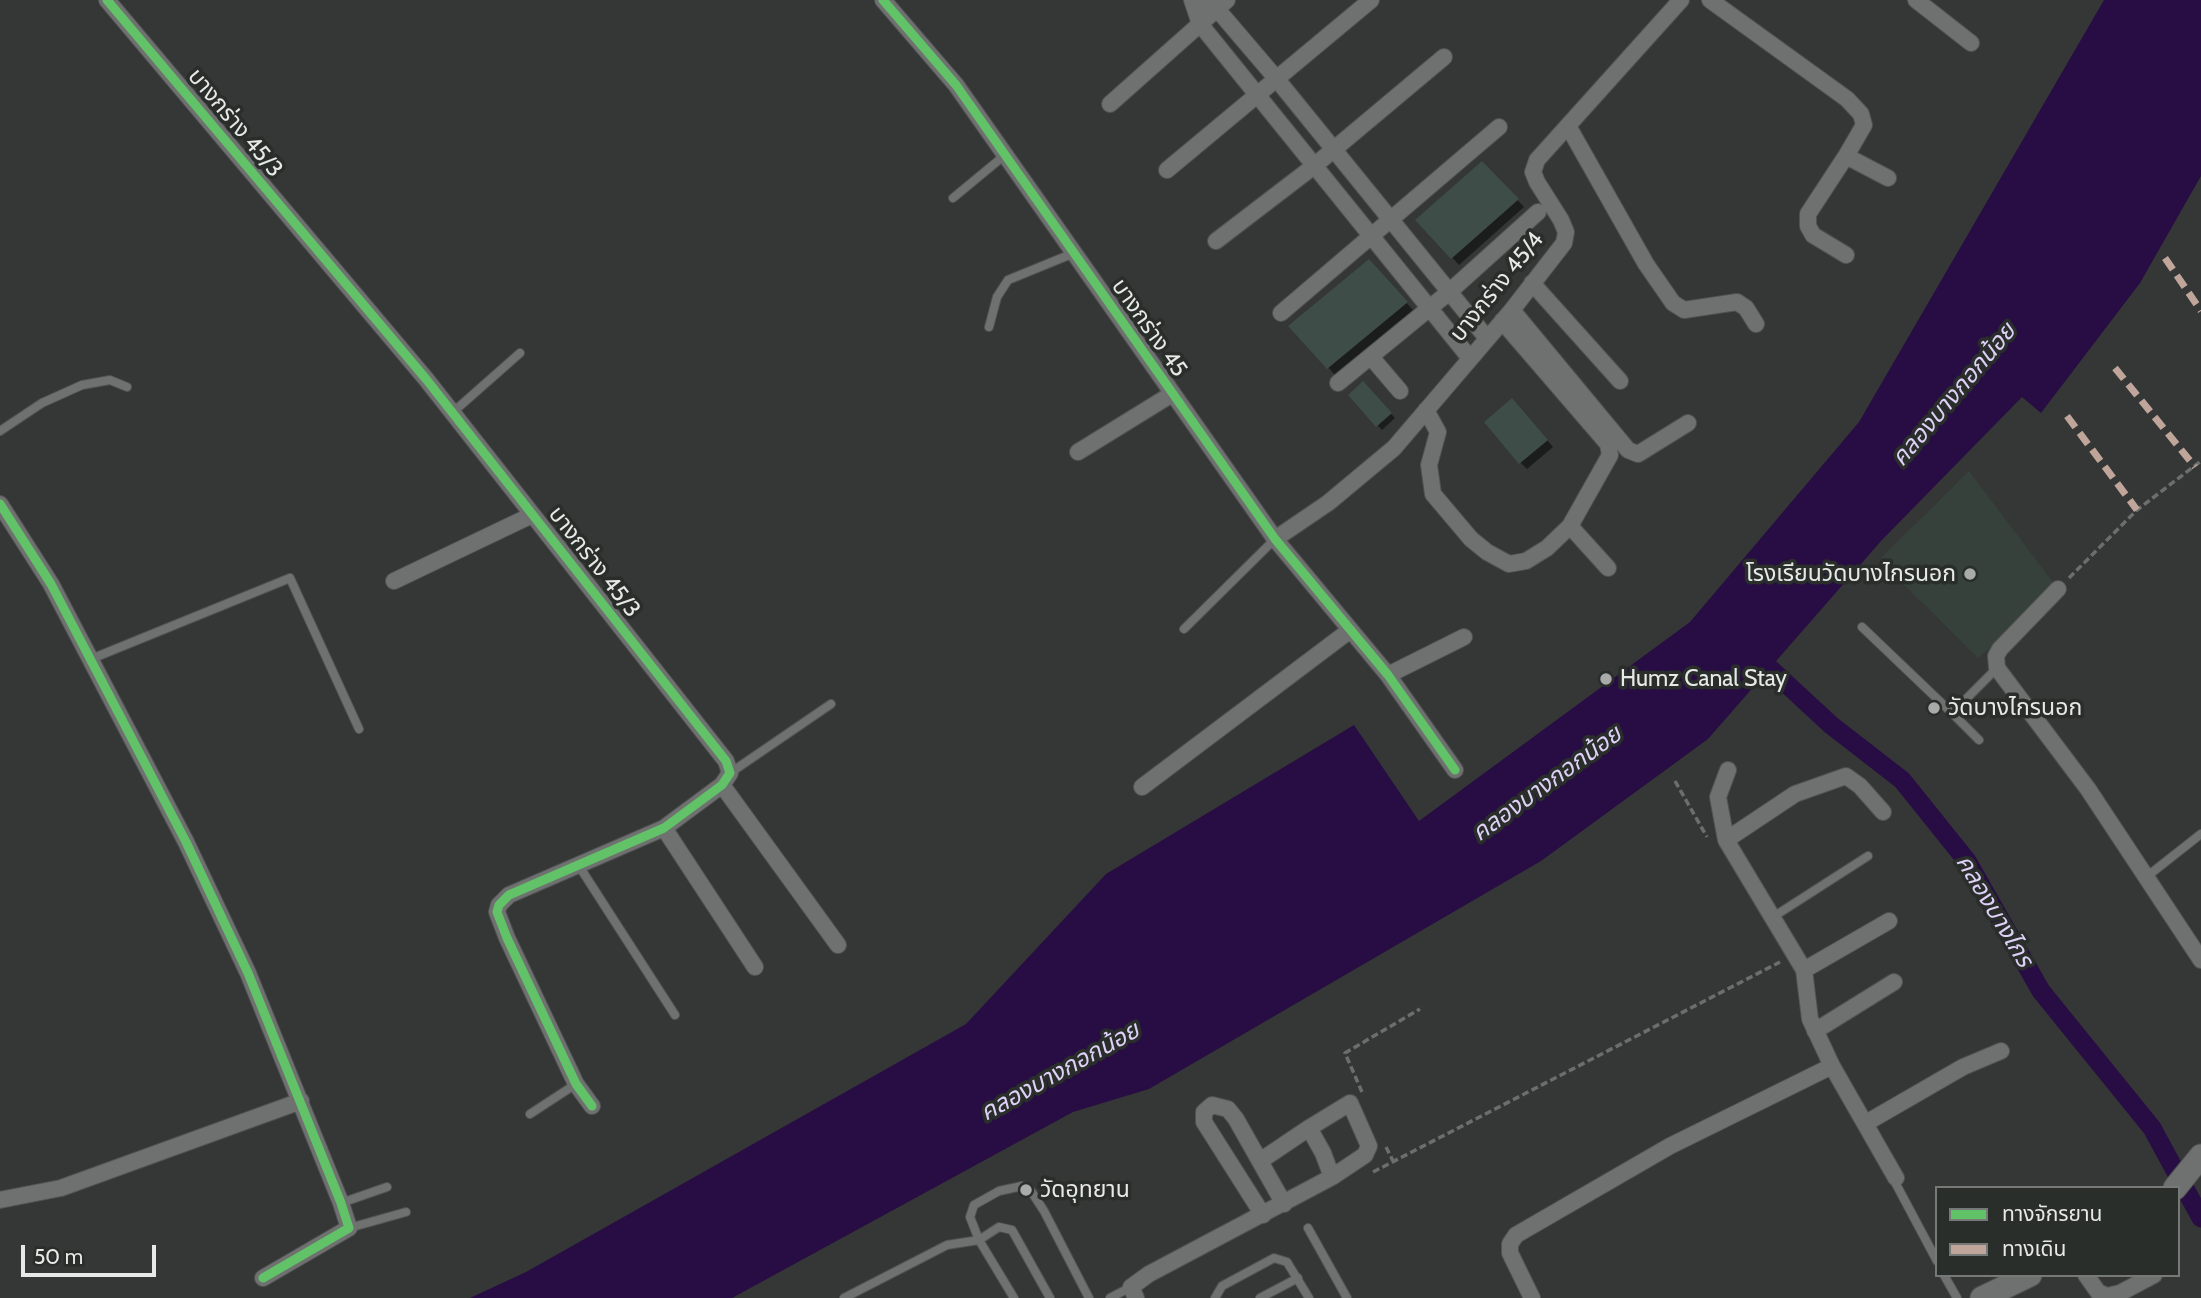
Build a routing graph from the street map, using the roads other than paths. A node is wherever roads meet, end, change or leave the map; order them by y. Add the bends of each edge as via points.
1 (107, 0) edge
2 (883, 0) edge
3 (1192, 0) edge
4 (1200, 0) edge
5 (1371, 0) edge
6 (1681, 0) edge
7 (1710, 0) edge
8 (1916, 0) edge
9 (1222, 4) edge
10 (1200, 24) junction
11 (1971, 43) dead end
12 (1444, 57) dead end
13 (1275, 77) junction
14 (1256, 93) junction
15 (1110, 104) dead end
16 (1499, 127) dead end
17 (1562, 131) junction
18 (1333, 148) junction
19 (1005, 155) junction
20 (1846, 156) junction
21 (1314, 166) junction
22 (1167, 170) dead end
23 (1888, 178) dead end
24 (953, 198) dead end
25 (1538, 212) dead end
26 (1390, 221) junction
27 (1370, 237) junction
28 (1216, 241) dead end
29 (1074, 253) junction
30 (1846, 255) dead end
31 (1532, 283) junction
32 (1448, 293) junction
33 (1430, 309) junction
34 (1281, 313) dead end
35 (1507, 316) junction
36 (1756, 324) dead end
37 (989, 327) dead end
38 (1486, 337) junction
39 (520, 353) dead end
40 (1371, 357) junction
41 (1469, 357) junction
42 (1620, 381) dead end
43 (1338, 383) dead end
44 (127, 387) dead end
45 (1399, 391) dead end
46 (1172, 394) junction
47 (1426, 410) junction
48 (452, 413) junction
49 (1688, 423) dead end
50 (0, 431) edge
51 (1079, 452) dead end
52 (0, 503) edge
53 (532, 514) junction
54 (1570, 526) junction
55 (1275, 540) junction
56 (1608, 568) dead end
57 (394, 581) dead end
58 (2058, 589) road end
59 (1862, 627) dead end
60 (1184, 629) dead end
61 (1349, 631) junction
62 (1464, 637) dead end
63 (91, 659) junction
64 (1997, 667) junction
65 (1388, 675) junction
66 (831, 704) dead end
67 (1952, 713) junction
68 (359, 729) dead end
69 (1979, 740) dead end
70 (1728, 770) dead end
71 (1455, 771) dead end
72 (726, 779) junction
73 (1142, 787) dead end
74 (1883, 812) dead end
75 (664, 828) junction
76 (2201, 834) edge
77 (1726, 840) junction
78 (1868, 856) dead end
79 (579, 866) junction
80 (2145, 878) junction
81 (1773, 917) junction
82 (1889, 921) dead end
83 (838, 946) dead end
84 (2201, 960) edge
85 (755, 967) dead end
86 (1804, 970) junction
87 (1894, 982) dead end
88 (675, 1015) dead end
89 (1815, 1031) junction
90 (2001, 1051) dead end
91 (1832, 1066) junction
92 (576, 1084) junction
93 (301, 1101) junction
94 (592, 1106) dead end
95 (530, 1114) dead end
96 (1866, 1123) junction
97 (1309, 1128) junction
98 (2201, 1156) edge
99 (1260, 1161) junction
100 (1332, 1177) junction
101 (1896, 1181) joint
102 (387, 1186) dead end
103 (2177, 1186) edge
104 (0, 1200) edge
105 (341, 1203) junction
106 (1284, 1203) junction
107 (406, 1212) dead end
108 (1263, 1215) junction
109 (349, 1228) junction
110 (1308, 1228) dead end
111 (979, 1240) junction
112 (1935, 1257) edge
113 (1945, 1277) edge
114 (2026, 1277) edge
115 (2087, 1277) edge
116 (2150, 1277) edge
117 (263, 1278) dead end
118 (1298, 1278) junction
119 (1133, 1292) edge
120 (844, 1298) edge
121 (1014, 1298) edge
122 (1050, 1298) edge
123 (1089, 1298) edge
124 (1110, 1298) edge
125 (1216, 1298) edge
126 (1261, 1298) edge
127 (1309, 1298) edge
128 (1347, 1298) edge
129 (1532, 1298) edge
130 (1957, 1298) edge
131 (1982, 1298) edge

1 - 48 street, บางกร่าง 45/3
2 - 19 street, บางกร่าง 45 via 956,85
3 - 10 street
4 - 9 street
5 - 13 street
6 - 17 street, บางกร่าง 45/4
7 - 20 street via 1847,99 1861,114 1864,125
8 - 11 street
9 - 10 street
9 - 13 street
10 - 14 street
10 - 15 street
12 - 18 street
13 - 14 street
13 - 18 street
14 - 21 street
14 - 22 street
16 - 26 street
17 - 31 street, บางกร่าง 45/4 via 1537,160 1533,172 1566,232 1564,243
17 - 36 street via 1673,303 1691,310 1737,302
18 - 21 street
18 - 26 street
19 - 24 lane
19 - 29 street, บางกร่าง 45
20 - 23 street
20 - 30 street via 1808,214 1808,226 1814,235
21 - 27 street
21 - 28 street
25 - 32 street
26 - 27 street
26 - 32 street
27 - 33 street
27 - 34 street
29 - 37 lane via 1008,280 997,297
29 - 46 street, บางกร่าง 45
31 - 35 street, บางกร่าง 45/4
31 - 42 street
32 - 33 street
32 - 38 street
33 - 40 street
33 - 41 street
35 - 38 street, บางกร่าง 45/4
35 - 49 street via 1628,450 1638,454
35 - 54 street via 1608,444 1610,455
38 - 41 street, บางกร่าง 45/4
39 - 48 lane
40 - 43 street
40 - 45 street
41 - 47 street, บางกร่าง 45/4
44 - 50 lane via 110,380 82,385 42,403
46 - 51 street
46 - 55 street, บางกร่าง 45
47 - 54 street via 1438,432 1429,465 1433,494 1487,552 1509,564 1526,561
47 - 55 street, บางกร่าง 45/4 via 1371,470
48 - 53 street, บางกร่าง 45/3
52 - 63 street
53 - 57 street
53 - 72 street, บางกร่าง 45/3 via 726,761
54 - 56 street
55 - 60 lane
55 - 61 street, บางกร่าง 45
58 - 64 street via 2000,649
59 - 67 lane
61 - 65 street, บางกร่าง 45
61 - 73 street
62 - 65 street
63 - 68 lane via 290,578
63 - 93 street via 186,842 248,973
64 - 67 lane
64 - 80 street via 2088,789
65 - 71 street, บางกร่าง 45
66 - 72 lane
67 - 69 lane
70 - 77 street via 1717,797
72 - 75 street
72 - 83 street, บางกร่าง 45/3
74 - 77 street via 1846,776 1795,794
75 - 79 street
75 - 85 street
76 - 80 lane
77 - 81 street
78 - 81 lane
79 - 88 lane
79 - 92 street via 509,895 496,912
80 - 84 street
81 - 86 street
82 - 86 street
86 - 89 street via 1807,1007
87 - 89 street
89 - 91 street
90 - 96 street via 1971,1062
91 - 96 street
91 - 129 street via 1670,1146 1516,1235 1510,1254
92 - 94 street
92 - 95 lane
93 - 104 street via 61,1188
93 - 105 street
96 - 101 street
97 - 99 street
97 - 100 street
97 - 100 street via 1350,1102 1369,1146 1365,1155
98 - 103 street
99 - 106 street
99 - 108 street via 1228,1109 1212,1105 1204,1122
100 - 106 street
101 - 112 lane
102 - 105 lane
105 - 109 street
106 - 108 street
107 - 109 lane
108 - 119 street via 1164,1266
109 - 117 street
110 - 128 lane
111 - 120 lane via 947,1245
111 - 121 lane
111 - 122 lane via 999,1227 1012,1230
111 - 123 lane via 970,1217 974,1205 999,1191 1022,1186 1044,1211
113 - 130 lane
114 - 131 street
115 - 116 street via 2098,1292 2108,1296
118 - 125 lane via 1287,1262 1274,1258 1222,1286
118 - 126 lane
118 - 127 lane
119 - 124 lane

